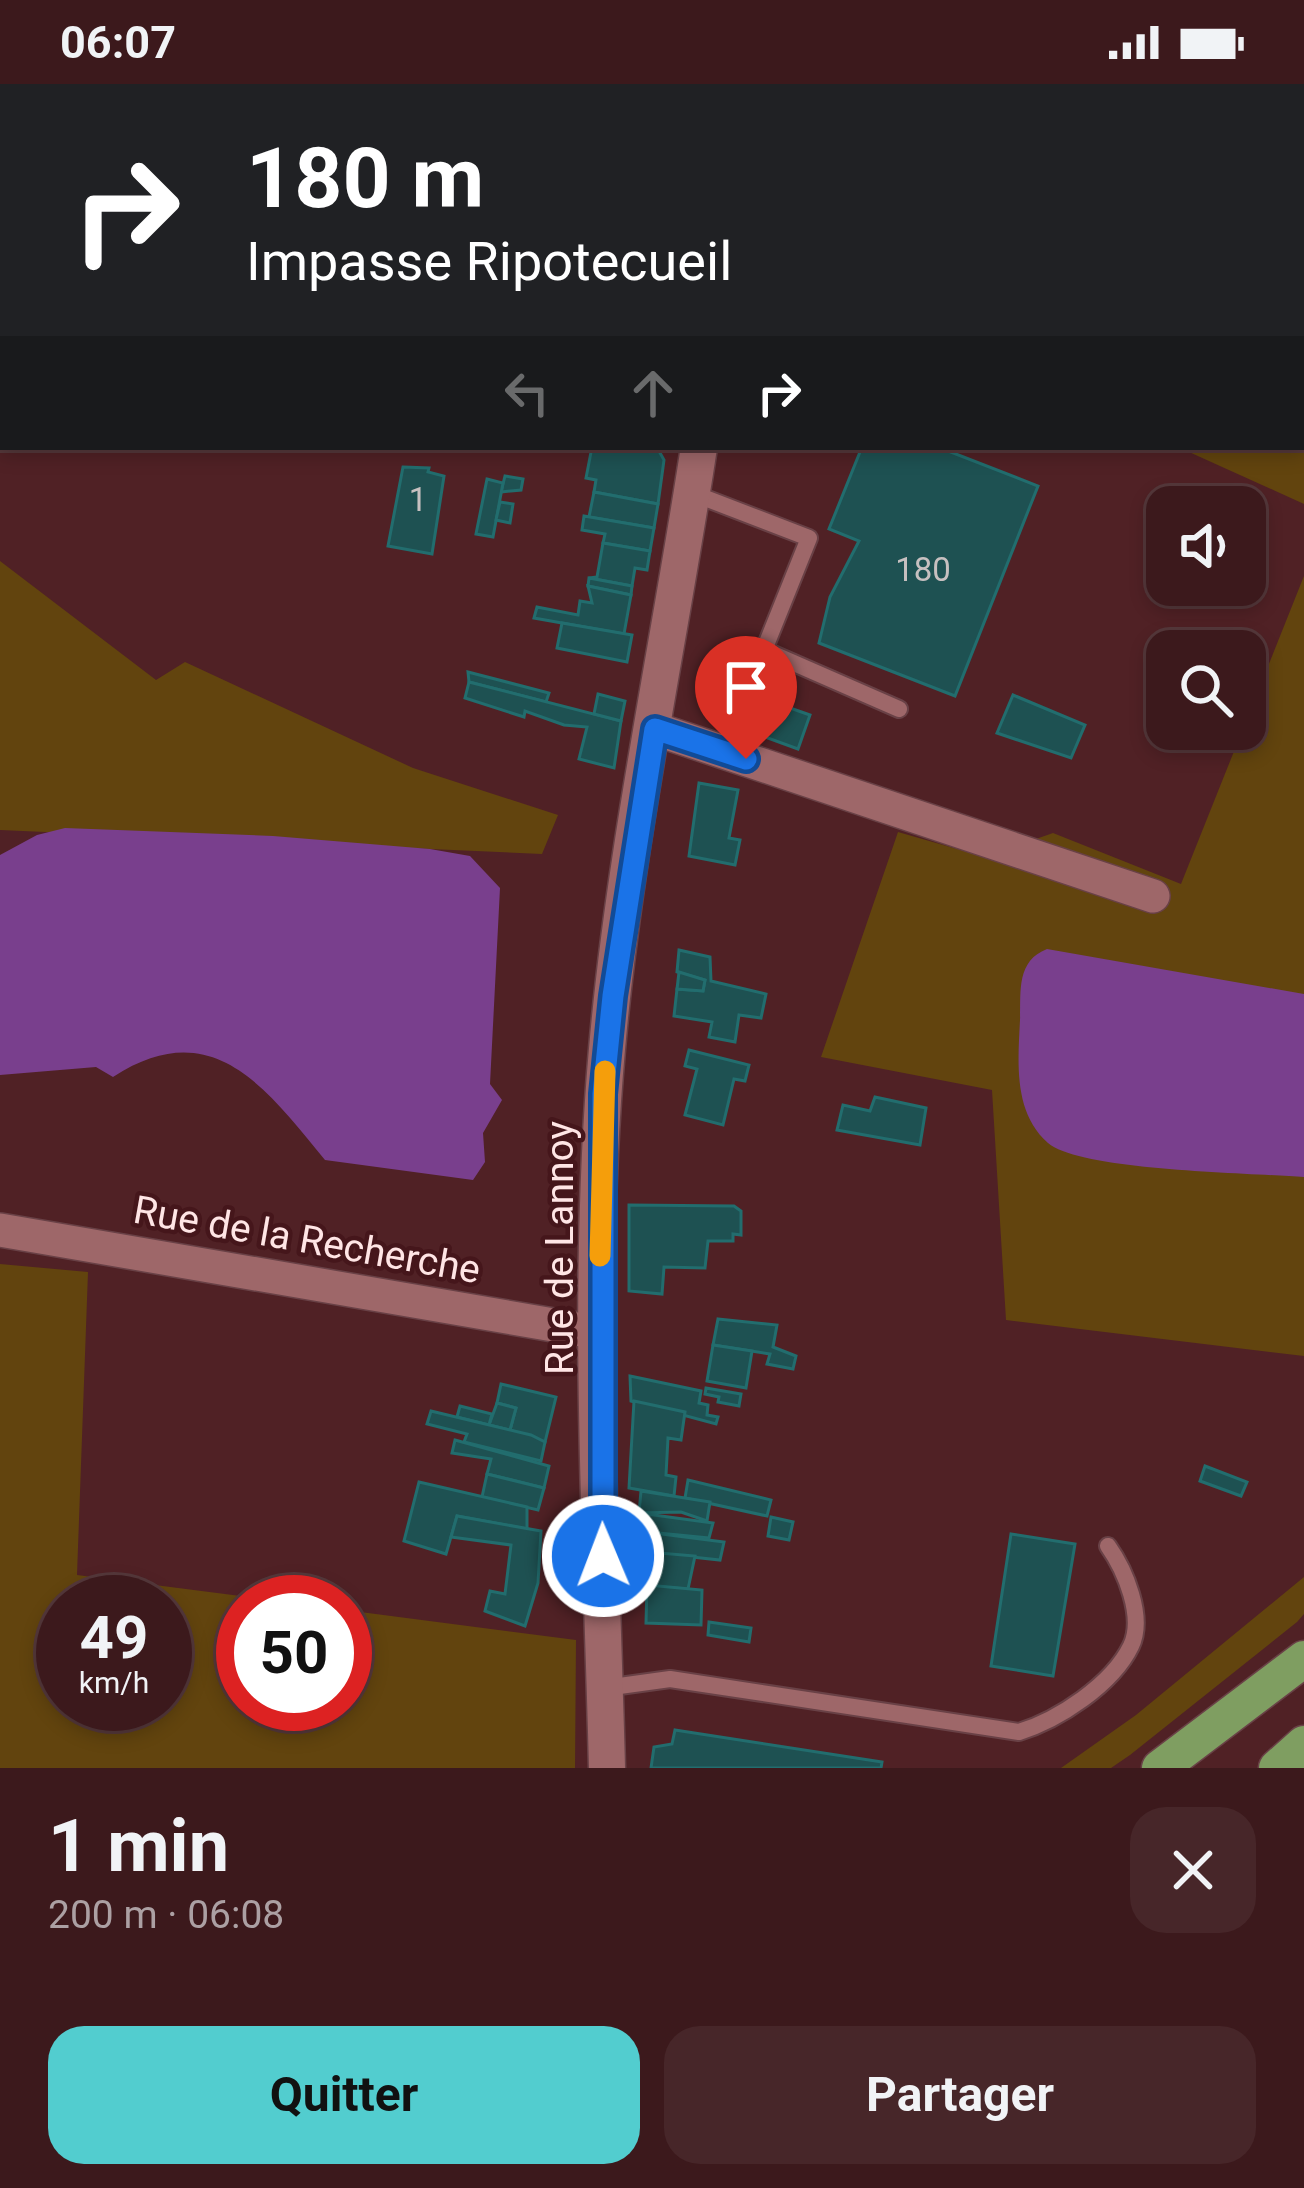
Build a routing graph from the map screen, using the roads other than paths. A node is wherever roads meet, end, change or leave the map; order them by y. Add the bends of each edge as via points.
1 (699, 450) edge
2 (692, 493) junction
3 (899, 710) dead end
4 (655, 729) junction
5 (1153, 896) dead end
6 (0, 1230) edge
7 (600, 1333) junction
8 (1108, 1546) dead end
9 (1304, 1659) edge
10 (1304, 1673) edge
11 (605, 1688) junction
12 (1304, 1744) edge
13 (607, 1768) edge
14 (1160, 1768) edge
15 (1191, 1768) edge
16 (1277, 1768) edge

1 - 2 main road, Rue de Lannoy
2 - 3 lane via 809,538 764,650
2 - 4 main road, Rue de Lannoy
4 - 5 street
4 - 7 main road, Rue de Lannoy via 607,1045
6 - 7 street, Rue de la Recherche
7 - 11 main road, Rue de Lannoy
8 - 11 lane via 1126,1582 1133,1643 1052,1722 1018,1732 670,1679
9 - 14 highway
10 - 15 highway
11 - 13 main road, Rue de Lannoy
12 - 16 highway

